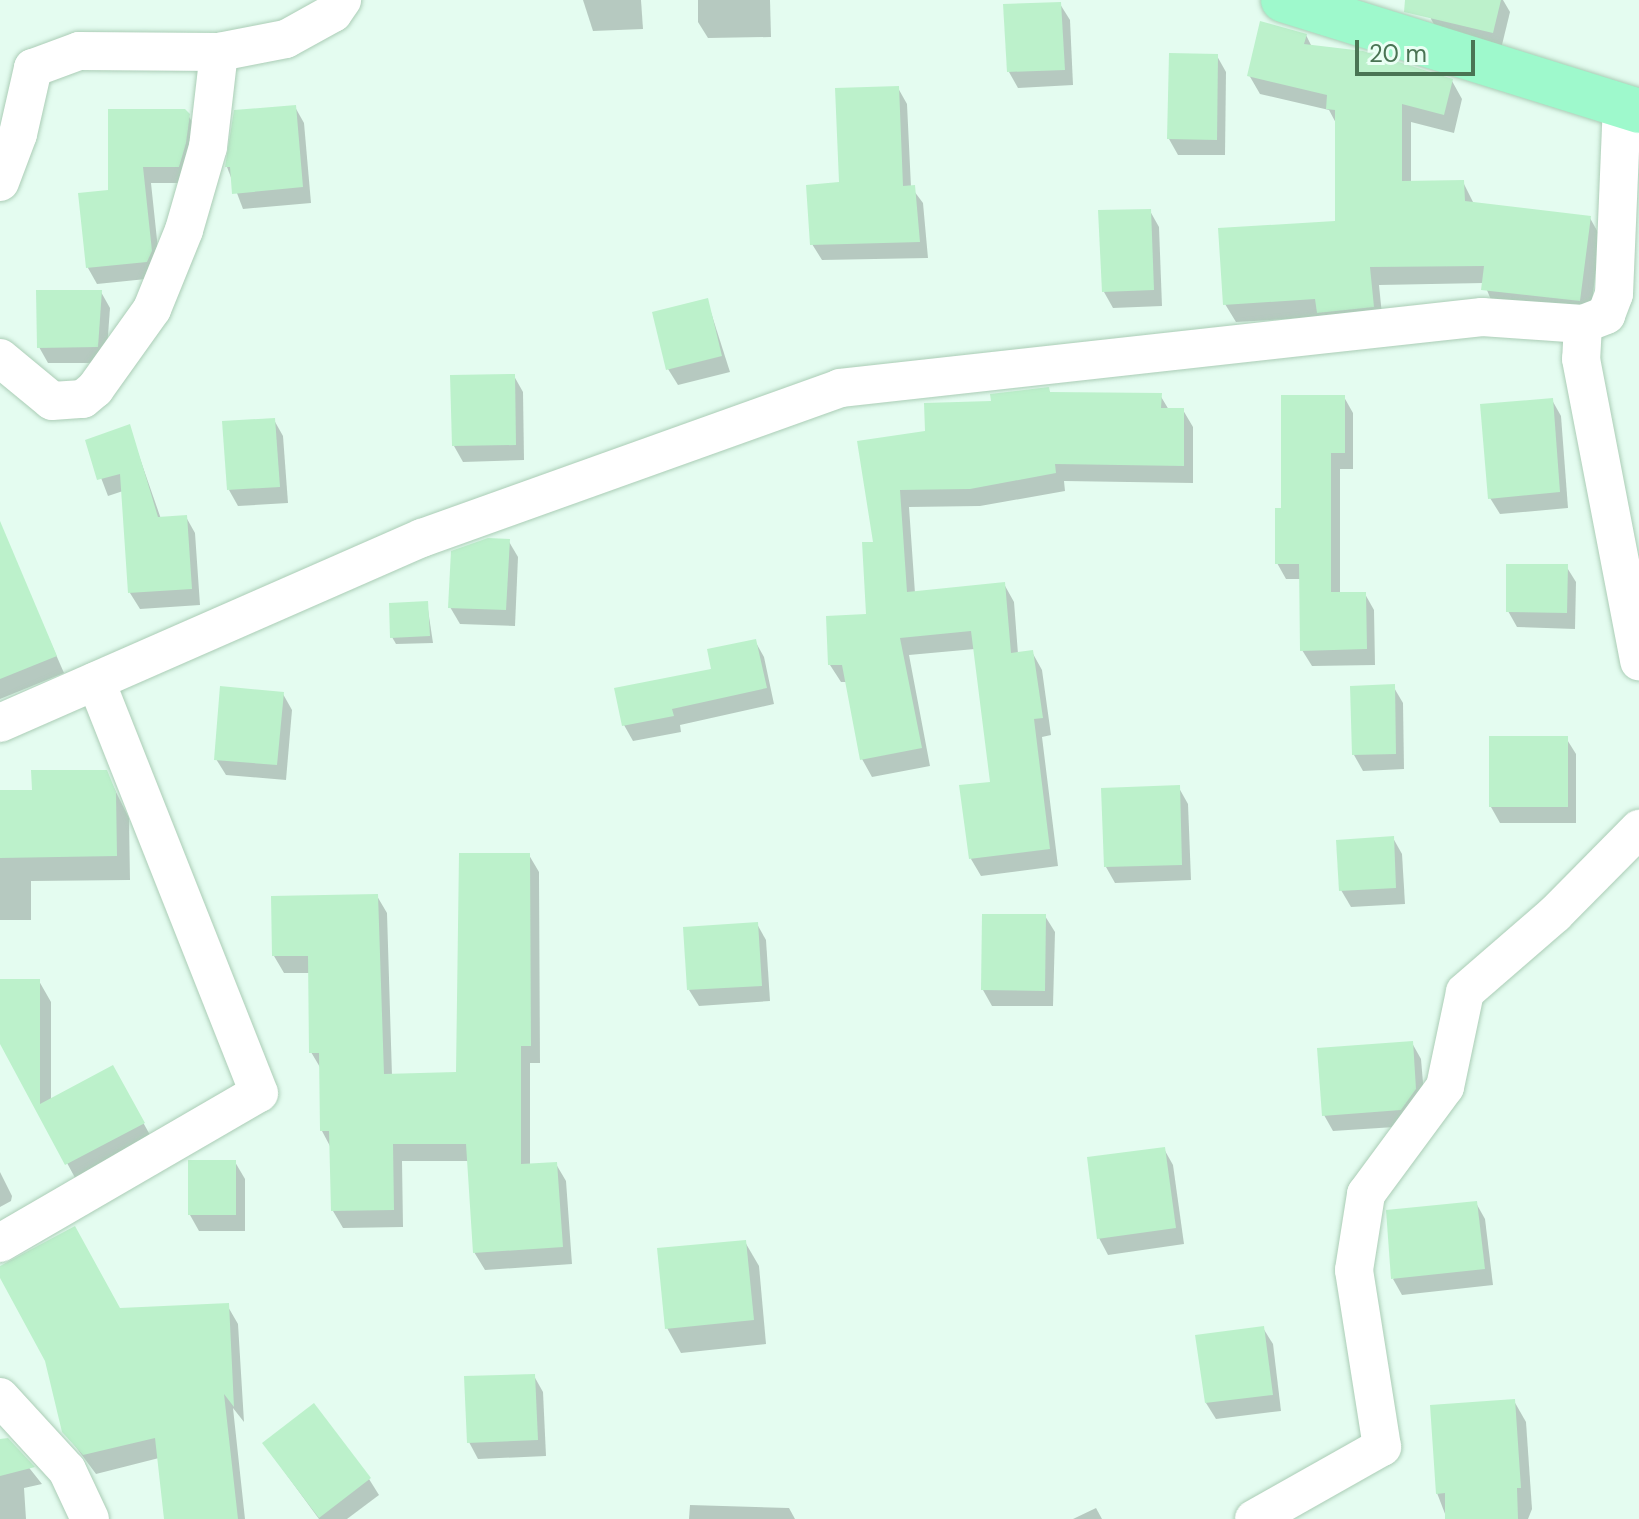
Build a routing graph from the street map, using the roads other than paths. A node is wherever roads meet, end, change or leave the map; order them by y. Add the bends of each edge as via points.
1 (342, 0) edge
2 (1283, 0) edge
3 (219, 52) junction
4 (1631, 108) edge
5 (0, 182) edge
6 (1583, 324) junction
7 (0, 358) edge
8 (1639, 661) edge
9 (96, 681) junction
10 (0, 723) edge
11 (1639, 829) edge
12 (0, 1243) edge
13 (0, 1397) edge
14 (90, 1519) edge
15 (1254, 1519) edge

1 - 3 street via 333,13 286,39
2 - 4 main road
3 - 5 street via 79,51 33,68
3 - 7 street via 208,147 184,230 152,309 95,389 83,399 52,401
4 - 6 street via 1614,294 1606,315
6 - 8 street via 1581,359
6 - 9 street via 1482,317 840,388 422,538
9 - 10 street
9 - 12 street via 259,1093
11 - 15 street via 1555,914 1465,992 1445,1087 1366,1194 1354,1270 1382,1447
13 - 14 street via 67,1470

